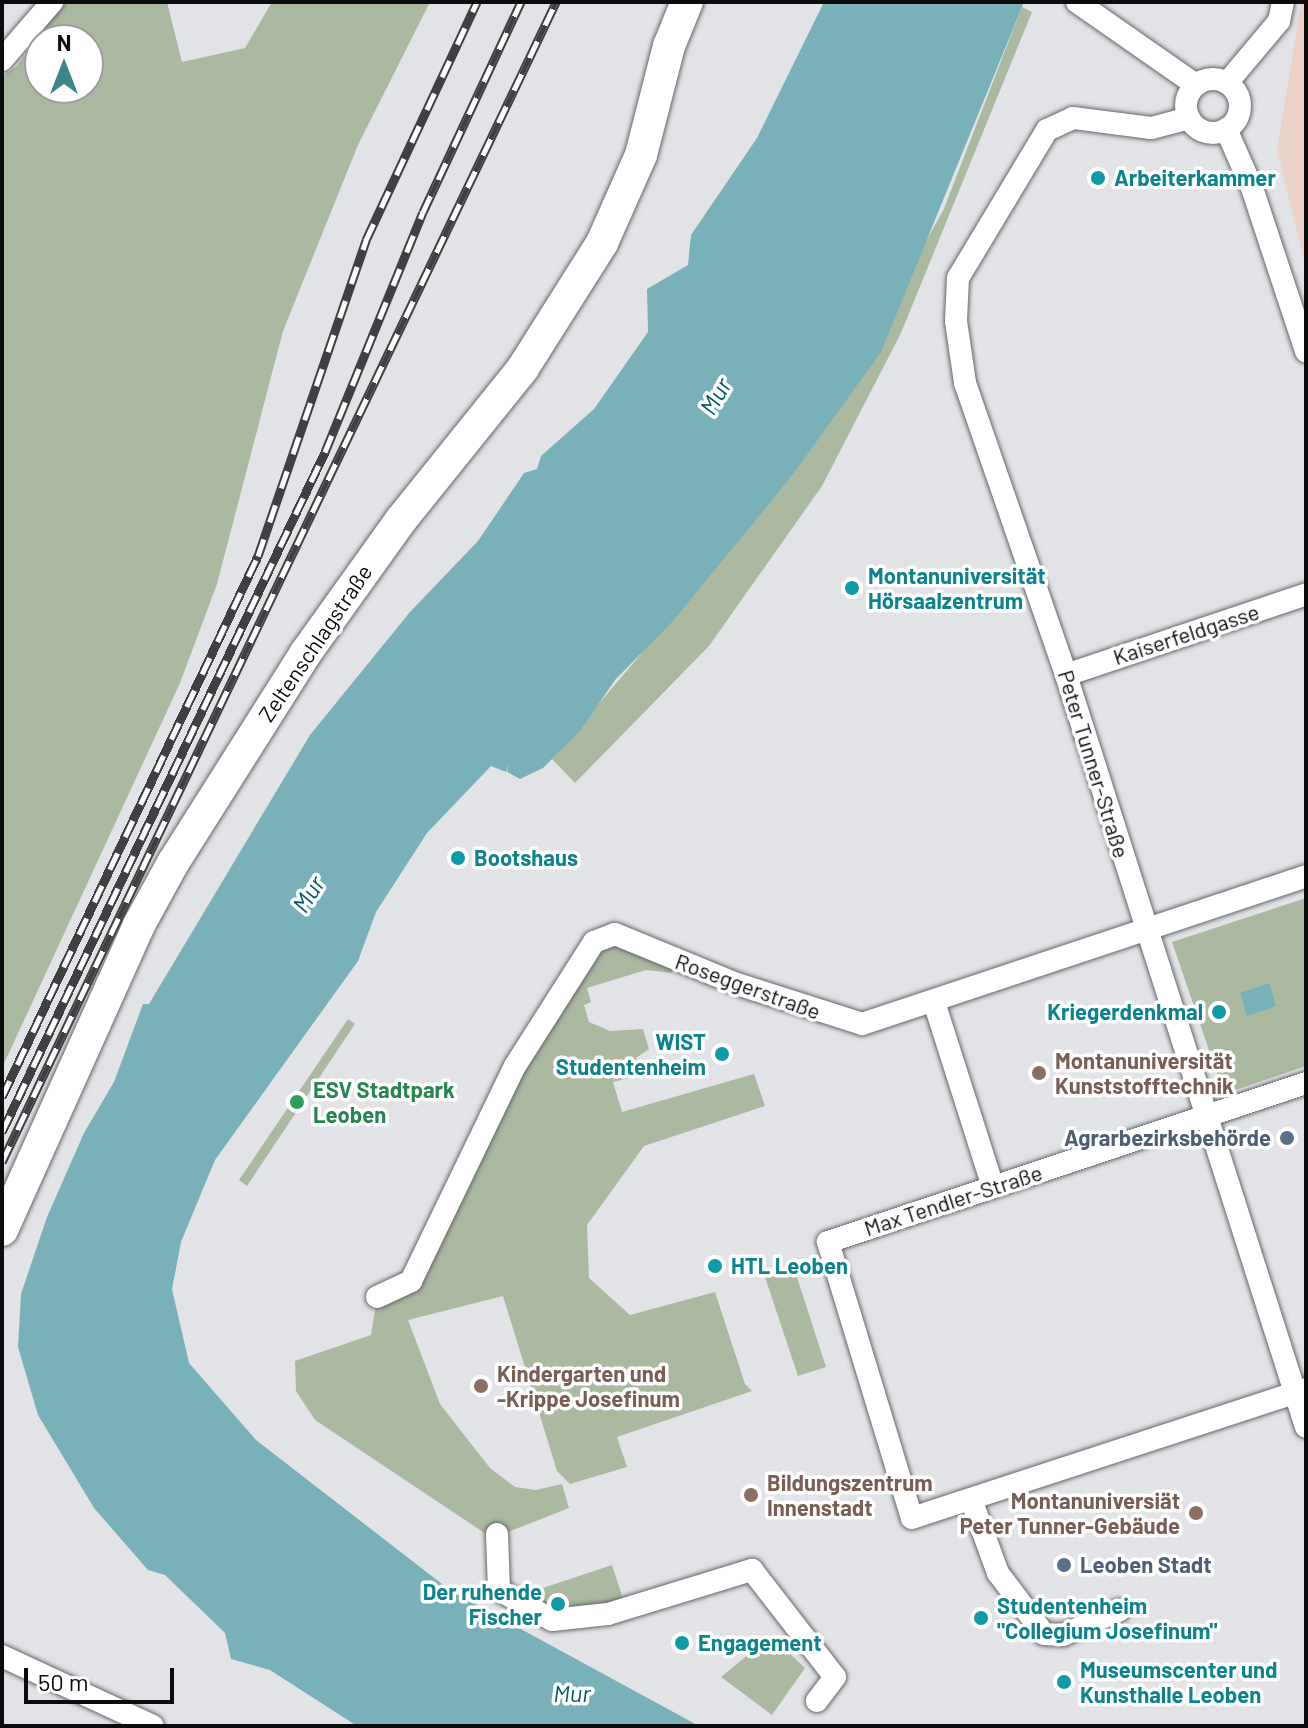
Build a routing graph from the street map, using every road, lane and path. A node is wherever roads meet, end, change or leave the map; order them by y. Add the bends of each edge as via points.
1 (52, 2) edge
2 (687, 2) edge
3 (1077, 2) edge
4 (1283, 2) edge
5 (2, 60) edge
6 (1227, 83) junction
7 (1196, 85) junction
8 (1189, 118) junction
9 (1226, 129) junction
10 (1306, 351) edge
11 (1306, 594) edge
12 (1066, 675) junction
13 (1306, 876) edge
14 (1144, 930) junction
15 (934, 1002) junction
16 (1306, 1083) edge
17 (1209, 1114) junction
18 (993, 1187) junction
19 (2, 1230) edge
20 (377, 1297) dead end
21 (1301, 1390) edge
22 (1306, 1427) edge
23 (971, 1499) junction
24 (497, 1534) dead end
25 (1120, 1610) dead end
26 (2, 1656) edge
27 (817, 1701) dead end
28 (153, 1726) edge

1 - 5 street
2 - 19 main road, Zeltenschlagstraße via 669,46 641,155 602,243 562,311 356,581 173,863 120,966
3 - 7 street
4 - 6 street via 1279,21
6 - 7 street via 1212,79
6 - 9 street via 1240,102
7 - 8 street via 1186,103
8 - 9 street via 1204,131
8 - 12 street, Peter Tunner-Straße via 1151,128 1073,118 1059,122 1035,144 958,278 954,297 965,383
9 - 10 street via 1252,188
11 - 12 street, Kaiserfeldgasse
12 - 14 street, Peter Tunner-Straße
13 - 14 street, Roseggerstraße
14 - 15 street, Roseggerstraße
14 - 17 street, Peter Tunner-Straße
15 - 18 street
15 - 20 street, Roseggerstraße via 852,1024 694,955 615,934 594,942 521,1056 411,1281
16 - 17 street, Max Tendler-Straße
17 - 18 street, Max Tendler-Straße
17 - 21 street, Peter Tunner-Straße
18 - 23 street, Max Tendler-Straße via 828,1242 912,1518
21 - 22 street, Peter Tunner-Straße
21 - 23 street
23 - 25 street via 998,1573 1044,1634 1063,1635
24 - 27 street via 499,1590 552,1620 608,1614 752,1570 835,1677
26 - 28 street

